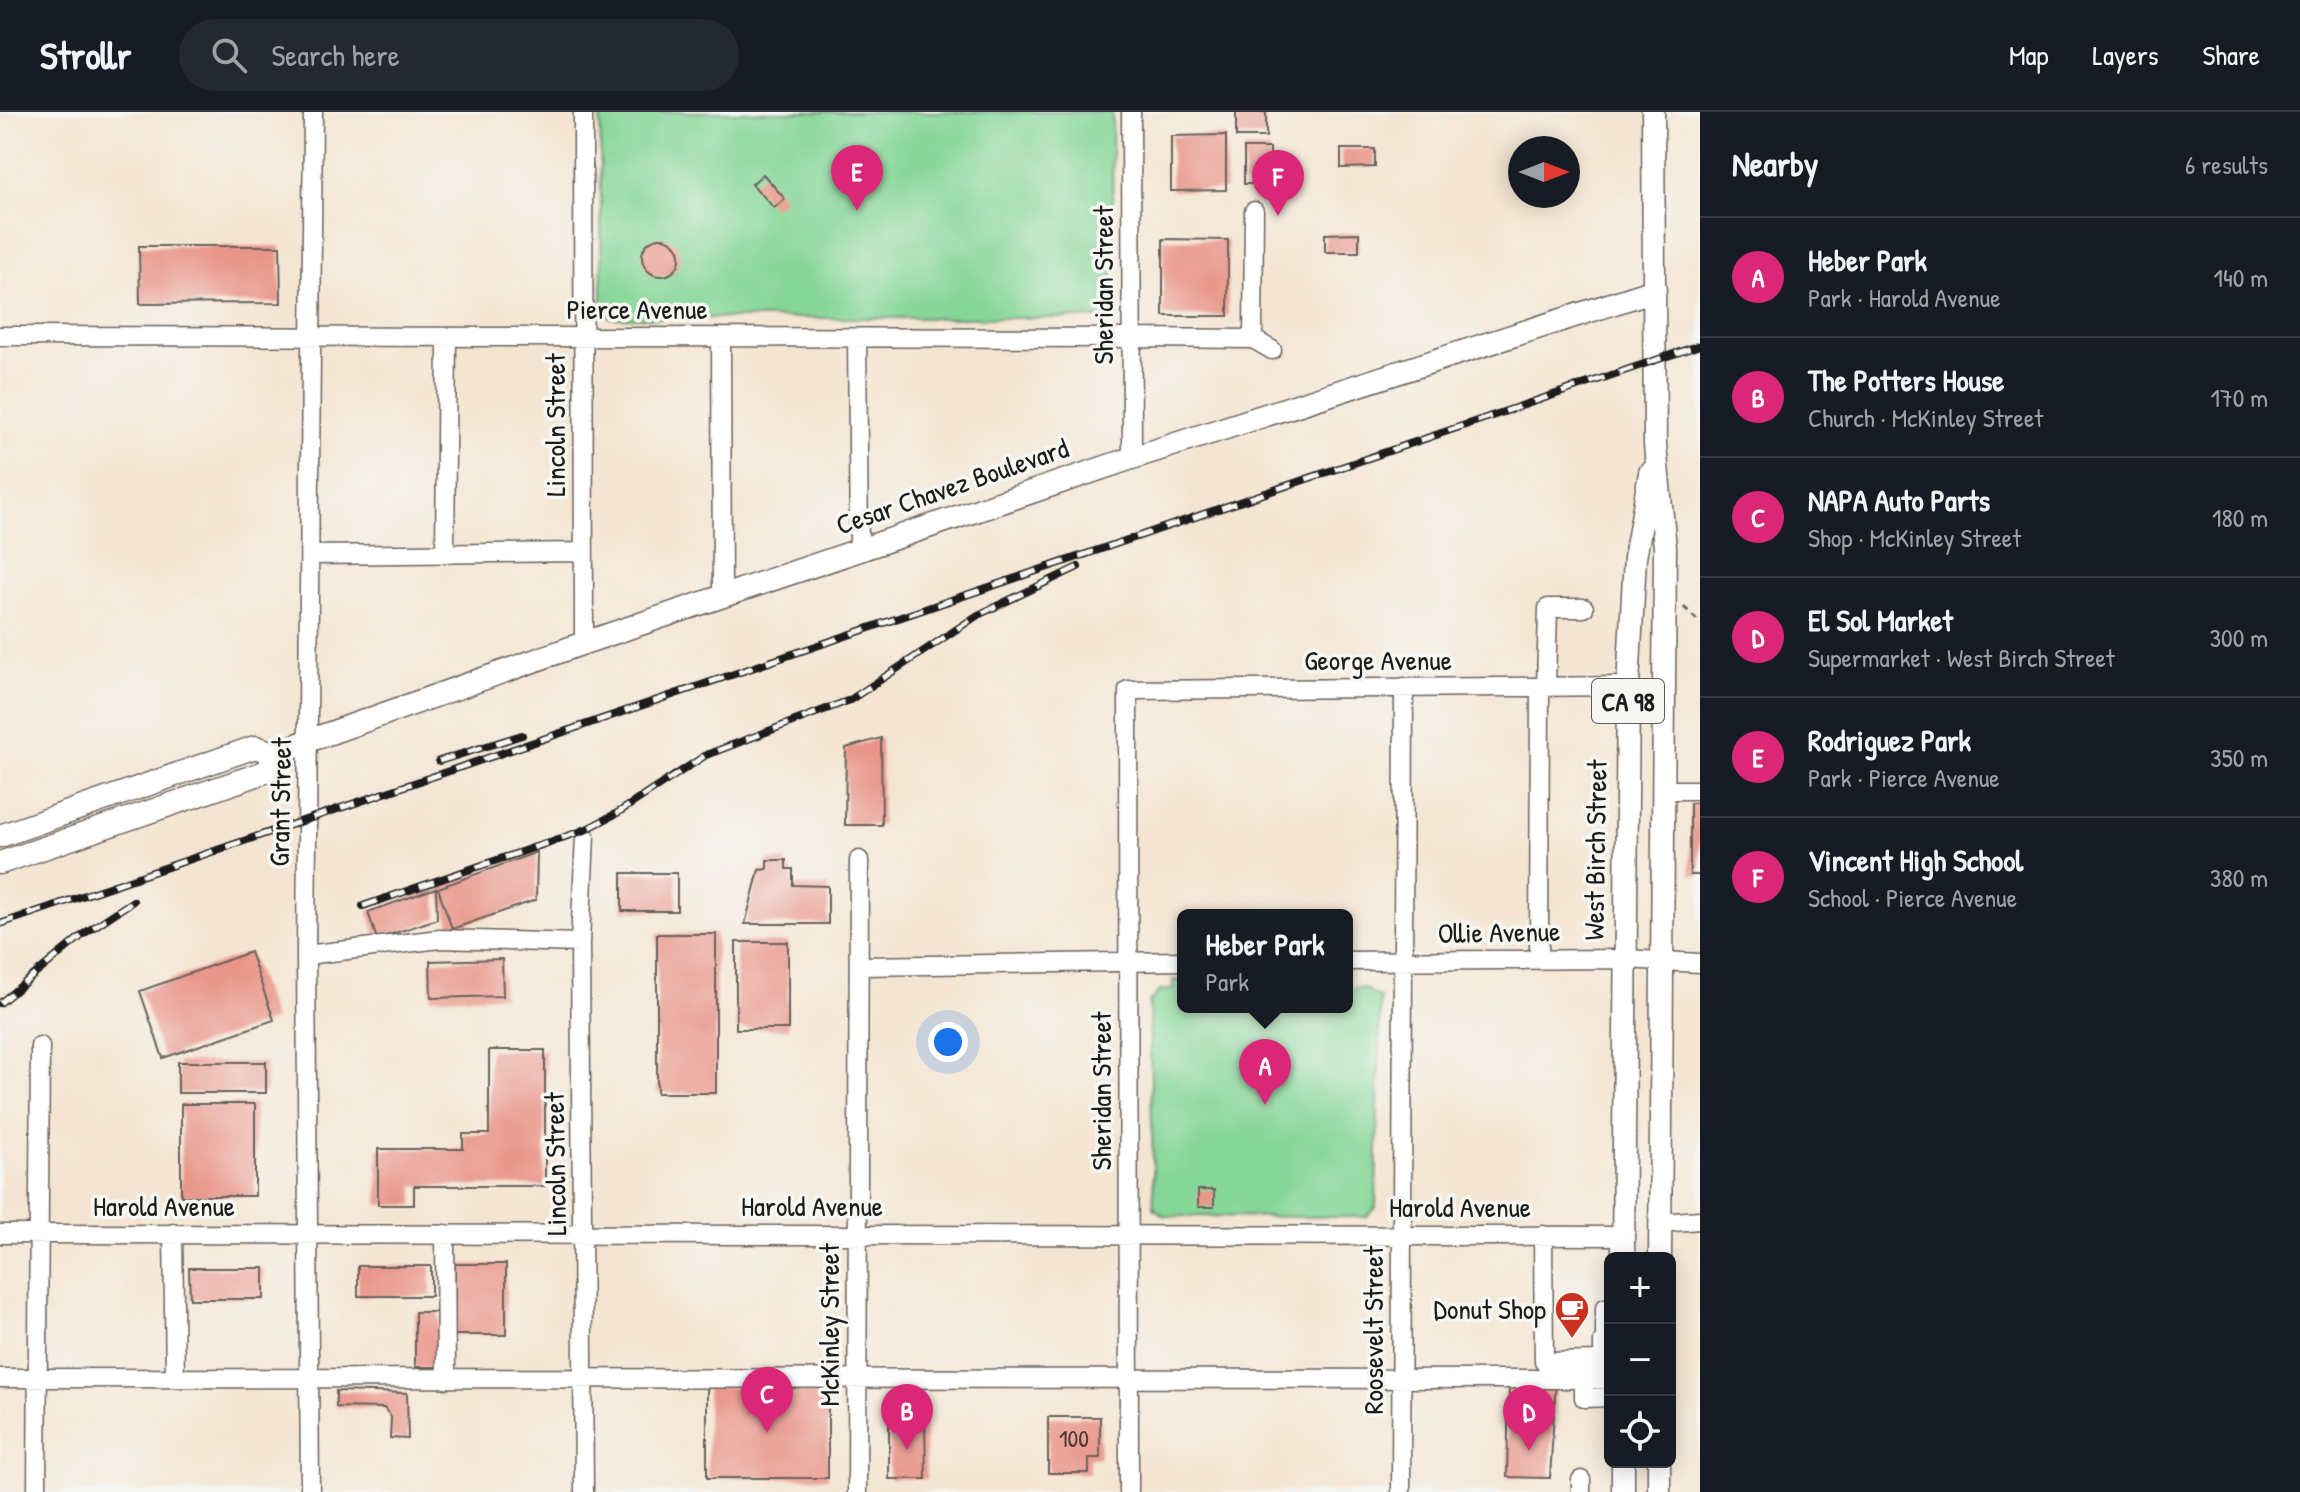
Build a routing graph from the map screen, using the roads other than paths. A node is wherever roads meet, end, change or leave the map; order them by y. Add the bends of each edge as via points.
1 (313, 112) edge
2 (583, 112) edge
3 (1131, 112) edge
4 (1653, 112) edge
5 (1254, 211) dead end
6 (1655, 290) junction
7 (0, 336) edge
8 (583, 336) junction
9 (721, 337) junction
10 (313, 338) junction
11 (447, 338) junction
12 (857, 338) junction
13 (1131, 338) junction
14 (1253, 339) junction
15 (1272, 350) dead end
16 (1655, 445) junction
17 (1132, 458) junction
18 (859, 549) junction
19 (584, 552) junction
20 (445, 554) junction
21 (310, 555) junction
22 (722, 596) junction
23 (1584, 608) dead end
24 (584, 643) junction
25 (1628, 686) junction
26 (1404, 687) junction
27 (1543, 687) junction
28 (1128, 690) joint
29 (309, 739) junction
30 (274, 753) junction
31 (132, 790) junction
32 (1663, 790) junction
33 (1700, 790) edge
34 (0, 821) edge
35 (0, 836) edge
36 (585, 836) dead end
37 (859, 860) dead end
38 (0, 863) edge
39 (580, 943) junction
40 (306, 955) junction
41 (1624, 959) junction
42 (1539, 960) junction
43 (1129, 961) junction
44 (1177, 961) edge
45 (1353, 961) edge
46 (1402, 961) junction
47 (1665, 963) junction
48 (1700, 963) edge
49 (861, 966) junction
50 (40, 1046) dead end
51 (1700, 1220) edge
52 (1660, 1223) junction
53 (173, 1233) junction
54 (309, 1233) junction
55 (857, 1233) junction
56 (0, 1234) edge
57 (39, 1234) junction
58 (445, 1234) junction
59 (583, 1235) junction
60 (1130, 1235) junction
61 (1401, 1235) junction
62 (1543, 1235) junction
63 (1623, 1247) edge
64 (1660, 1252) edge
65 (1604, 1357) edge
66 (0, 1378) edge
67 (38, 1378) junction
68 (175, 1378) junction
69 (309, 1378) junction
70 (446, 1379) junction
71 (584, 1379) junction
72 (857, 1379) junction
73 (1130, 1379) junction
74 (1401, 1379) junction
75 (1584, 1379) junction
76 (1604, 1379) edge
77 (1604, 1397) edge
78 (1623, 1468) edge
79 (1659, 1468) edge
80 (37, 1492) edge
81 (310, 1492) edge
82 (584, 1492) edge
83 (857, 1492) edge
84 (1129, 1492) edge
85 (1401, 1492) edge
86 (1623, 1492) edge
87 (1659, 1492) edge

1 - 10 street, Grant Street
2 - 8 street, Lincoln Street
3 - 13 street, Sheridan Street
4 - 6 main road, West Birch Street / CA 98
5 - 14 street
6 - 16 main road, West Birch Street / CA 98
6 - 17 main road, Cesar Chavez Boulevard
7 - 10 street, Pierce Avenue
8 - 9 street, Pierce Avenue
8 - 11 street, Pierce Avenue
8 - 19 street, Lincoln Street
9 - 12 street, Pierce Avenue
9 - 22 street
10 - 11 street, Pierce Avenue
10 - 21 street, Grant Street
11 - 20 street
12 - 13 street, Pierce Avenue
12 - 18 street
13 - 14 street, Pierce Avenue
13 - 17 street, Sheridan Street
14 - 15 street, Pierce Avenue
16 - 25 main road, West Birch Street / CA 98 via 1635,558
16 - 32 main road, West Birch Street / CA 98 via 1665,547
17 - 18 main road, Cesar Chavez Boulevard
18 - 22 main road, Cesar Chavez Boulevard
19 - 20 street
19 - 24 street, Lincoln Street
20 - 21 street
21 - 29 street, Grant Street
22 - 24 main road, Cesar Chavez Boulevard
23 - 27 street via 1548,608
24 - 29 main road, Cesar Chavez Boulevard
25 - 27 street, George Avenue
25 - 41 main road, West Birch Street / CA 98
26 - 27 street, George Avenue
26 - 28 street, George Avenue
26 - 46 street, Roosevelt Street
27 - 42 street
28 - 43 street, Sheridan Street
29 - 30 main road, Cesar Chavez Boulevard
29 - 40 street, Grant Street
30 - 31 main road, Cesar Chavez Boulevard via 255,747
30 - 38 main road, Cesar Chavez Boulevard via 268,771
31 - 34 main road via 105,785
31 - 35 main road, Cesar Chavez Boulevard
32 - 33 street
32 - 47 main road, West Birch Street / CA 98
36 - 39 street, Lincoln Street
37 - 49 street, McKinley Street
39 - 40 street via 440,939
39 - 59 street, Lincoln Street
40 - 54 street, Grant Street
41 - 42 street, Ollie Avenue
41 - 47 street, Ollie Avenue
41 - 63 main road, West Birch Street / CA 98
42 - 46 street, Ollie Avenue
43 - 44 street
43 - 49 street
43 - 60 street, Sheridan Street
45 - 46 street, Ollie Avenue
46 - 61 street, Roosevelt Street
47 - 48 street, Ollie Avenue
47 - 52 main road, West Birch Street / CA 98
49 - 55 street, McKinley Street
50 - 57 street
51 - 52 street
52 - 64 main road, West Birch Street / CA 98
53 - 54 street, Harold Avenue
53 - 57 street, Harold Avenue
53 - 68 street
54 - 58 street, Harold Avenue
54 - 69 street, Grant Street
55 - 59 street, Harold Avenue
55 - 60 street, Harold Avenue
55 - 72 street, McKinley Street
56 - 57 street, Harold Avenue
57 - 67 street
58 - 59 street, Harold Avenue
58 - 70 street
59 - 71 street, Lincoln Street
60 - 61 street, Harold Avenue
60 - 73 street, Sheridan Street
61 - 62 street, Harold Avenue
61 - 74 street, Roosevelt Street
62 - 63 street, Harold Avenue
62 - 65 street via 1544,1362
66 - 67 street
67 - 68 street
67 - 80 street
68 - 69 street
69 - 70 street
69 - 81 street, Grant Street
70 - 71 street
71 - 72 street
71 - 82 street, Lincoln Street
72 - 73 street
72 - 83 street, McKinley Street
73 - 74 street
73 - 84 street, Sheridan Street
74 - 75 street
74 - 85 street, Roosevelt Street
75 - 76 street
75 - 77 street via 1584,1398
78 - 86 main road
79 - 87 main road

